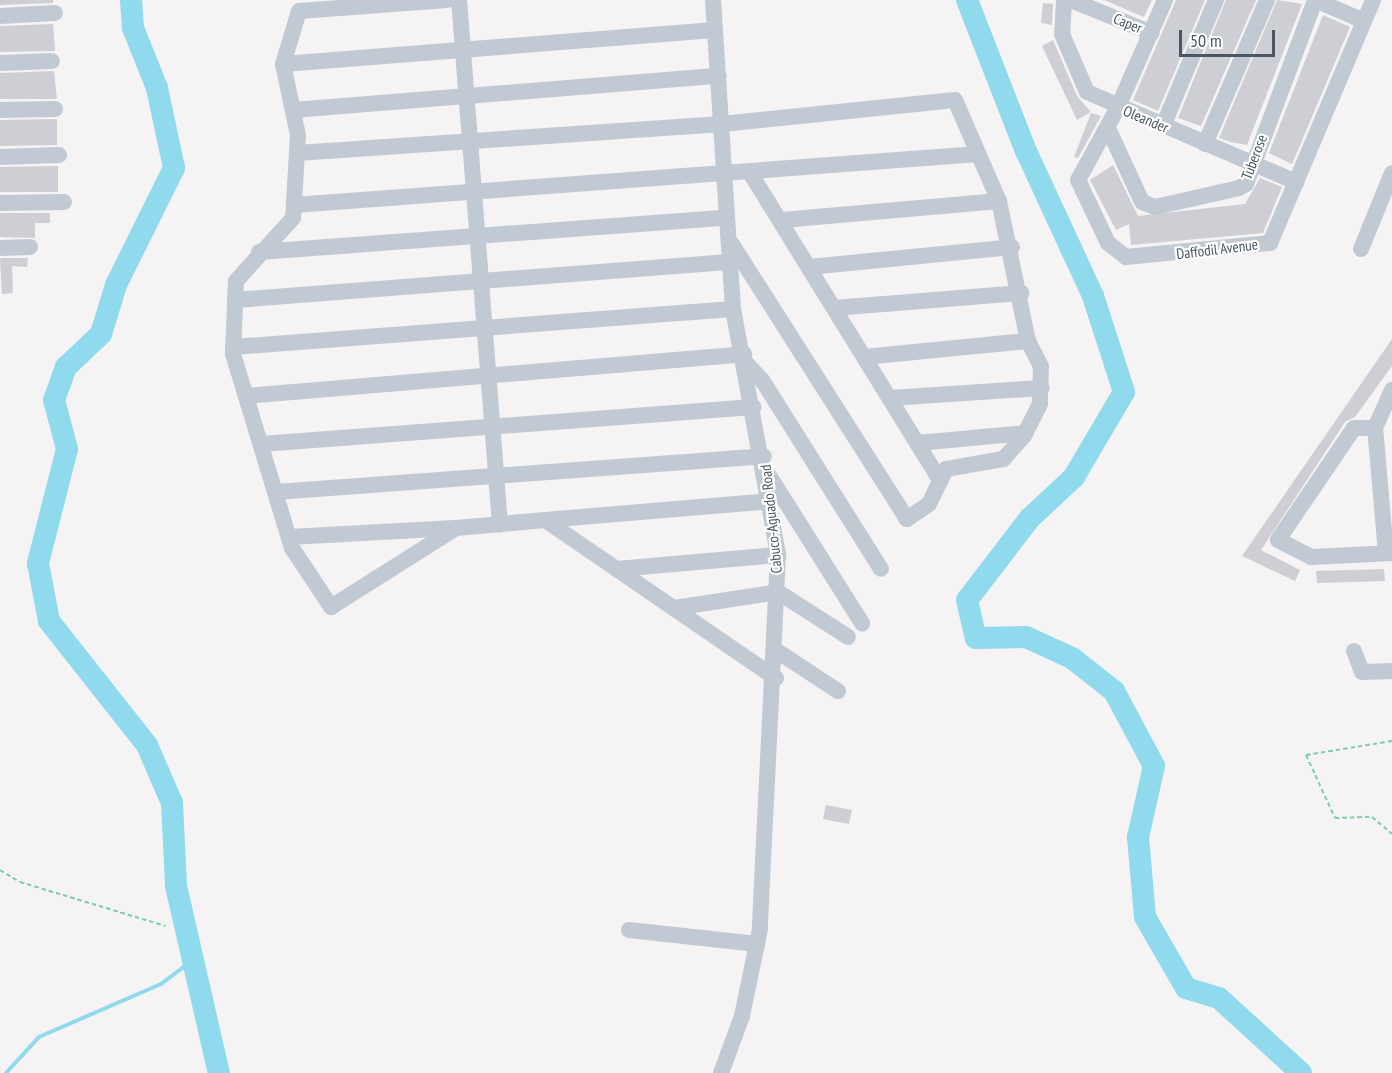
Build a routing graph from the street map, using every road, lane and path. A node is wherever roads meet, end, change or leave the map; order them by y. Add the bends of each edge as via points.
1 (439, 0) edge
2 (447, 0) edge
3 (459, 0) edge
4 (713, 0) edge
5 (1064, 0) edge
6 (1071, 0) edge
7 (1165, 0) edge
8 (1216, 0) edge
9 (1266, 0) edge
10 (1315, 0) edge
11 (1373, 0) edge
12 (302, 6) edge
13 (55, 13) dead end
14 (0, 16) edge
15 (1364, 21) junction
16 (715, 30) junction
17 (1152, 33) junction
18 (462, 50) junction
19 (52, 61) dead end
20 (0, 63) edge
21 (283, 64) junction
22 (718, 76) junction
23 (465, 96) junction
24 (1118, 107) junction
25 (55, 109) dead end
26 (0, 110) edge
27 (293, 110) junction
28 (722, 124) junction
29 (1163, 126) junction
30 (1108, 128) junction
31 (468, 143) junction
32 (1205, 144) junction
33 (297, 153) junction
34 (978, 154) junction
35 (59, 155) dead end
36 (0, 157) edge
37 (1251, 163) junction
38 (749, 171) junction
39 (726, 173) junction
40 (1392, 173) edge
41 (1296, 182) junction
42 (471, 193) junction
43 (999, 201) junction
44 (0, 202) edge
45 (64, 202) dead end
46 (294, 205) junction
47 (1386, 207) edge
48 (725, 218) junction
49 (782, 220) junction
50 (475, 237) junction
51 (731, 243) junction
52 (30, 247) dead end
53 (1012, 247) junction
54 (0, 248) edge
55 (1361, 249) dead end
56 (259, 252) junction
57 (731, 262) junction
58 (809, 267) junction
59 (478, 284) junction
60 (1021, 293) junction
61 (235, 300) junction
62 (834, 308) junction
63 (733, 309) junction
64 (482, 331) junction
65 (1028, 341) junction
66 (233, 347) junction
67 (864, 357) junction
68 (745, 358) junction
69 (485, 379) junction
70 (1042, 388) junction
71 (1392, 390) edge
72 (246, 396) junction
73 (890, 398) junction
74 (754, 407) junction
75 (1374, 428) junction
76 (490, 429) junction
77 (1026, 433) junction
78 (917, 443) junction
79 (261, 444) junction
80 (765, 464) junction
81 (495, 476) junction
82 (940, 480) junction
83 (276, 492) junction
84 (770, 501) junction
85 (545, 520) junction
86 (500, 524) junction
87 (456, 528) junction
88 (289, 537) junction
89 (1389, 553) edge
90 (778, 555) junction
91 (617, 569) junction
92 (881, 569) dead end
93 (778, 592) junction
94 (674, 608) junction
95 (862, 623) dead end
96 (848, 637) dead end
97 (777, 651) junction
98 (1354, 651) dead end
99 (1392, 671) edge
100 (776, 678) junction
101 (838, 691) dead end
102 (1392, 741) edge
103 (1392, 834) edge
104 (0, 870) edge
105 (166, 926) dead end
106 (629, 930) dead end
107 (757, 944) junction
108 (721, 1073) edge

1 - 2 street
1 - 12 street
3 - 18 street
4 - 16 street, Cabuco-Aguado Road
5 - 24 street, Oleander via 1062,34 1087,92
6 - 17 street, Caper
7 - 17 street
8 - 29 street
9 - 32 street
10 - 15 street
10 - 37 street, Tuberose
11 - 15 street, Daffodil Avenue
12 - 21 street
13 - 14 street
15 - 41 street, Daffodil Avenue
16 - 18 street
16 - 22 street, Cabuco-Aguado Road
17 - 24 street
18 - 21 street
18 - 23 street
19 - 20 street
21 - 27 street
22 - 23 street
22 - 28 street, Cabuco-Aguado Road
23 - 27 street
23 - 31 street
24 - 29 street, Oleander
24 - 30 street
25 - 26 street
27 - 33 street
28 - 31 street
28 - 34 street via 955,100
28 - 39 street, Cabuco-Aguado Road
29 - 32 street, Oleander
30 - 37 street, Tuberose via 1142,202 1155,207 1239,188
30 - 41 street, Daffodil Avenue via 1078,180 1108,243 1126,257 1270,243
31 - 33 street
31 - 42 street
32 - 37 street, Oleander
33 - 46 street
34 - 38 street
34 - 43 street
35 - 36 street
37 - 41 street, Oleander
38 - 39 street
38 - 49 street
39 - 42 street
39 - 48 street, Cabuco-Aguado Road
40 - 47 street
42 - 46 street
42 - 50 street
43 - 49 street
43 - 53 street
44 - 45 street
46 - 56 street via 293,218
47 - 55 street
48 - 50 street
48 - 51 street, Cabuco-Aguado Road
49 - 58 street
50 - 56 street
50 - 59 street
51 - 57 street, Cabuco-Aguado Road
51 - 82 street via 907,519 929,504
52 - 54 street
53 - 58 street
53 - 60 street
56 - 61 street via 236,281
57 - 59 street
57 - 63 street, Cabuco-Aguado Road
58 - 62 street
59 - 61 street
59 - 64 street
60 - 62 street
60 - 65 street
61 - 66 street
62 - 67 street
63 - 64 street
63 - 68 street, Cabuco-Aguado Road
64 - 66 street
64 - 69 street
65 - 67 street
65 - 70 street via 1041,366
66 - 72 street
67 - 73 street
68 - 69 street
68 - 74 street, Cabuco-Aguado Road
68 - 92 street
69 - 72 street
69 - 76 street
70 - 73 street
70 - 77 street
71 - 75 street
72 - 79 street
73 - 78 street
74 - 76 street
74 - 80 street, Cabuco-Aguado Road
75 - 89 street
75 - 89 street via 1354,428 1278,540 1312,557
76 - 79 street
76 - 81 street
77 - 78 street
77 - 82 street via 1003,459 953,466
78 - 82 street
79 - 83 street
80 - 81 street
80 - 84 street, Cabuco-Aguado Road
80 - 95 street
81 - 83 street
81 - 86 street
83 - 88 street
84 - 85 street
84 - 90 street, Cabuco-Aguado Road
85 - 86 street
85 - 91 street
86 - 87 street
87 - 88 street
87 - 88 street via 331,607
90 - 91 street
90 - 93 street, Cabuco-Aguado Road
91 - 94 street
93 - 94 street
93 - 96 street
93 - 97 street, Cabuco-Aguado Road
94 - 100 street
97 - 100 street, Cabuco-Aguado Road
97 - 101 street
98 - 99 street via 1362,672
100 - 107 street, Cabuco-Aguado Road
102 - 103 path via 1306,755 1335,818 1372,817
104 - 105 path via 20,882
106 - 107 street
107 - 108 street, Cabuco-Aguado Road via 742,1016

